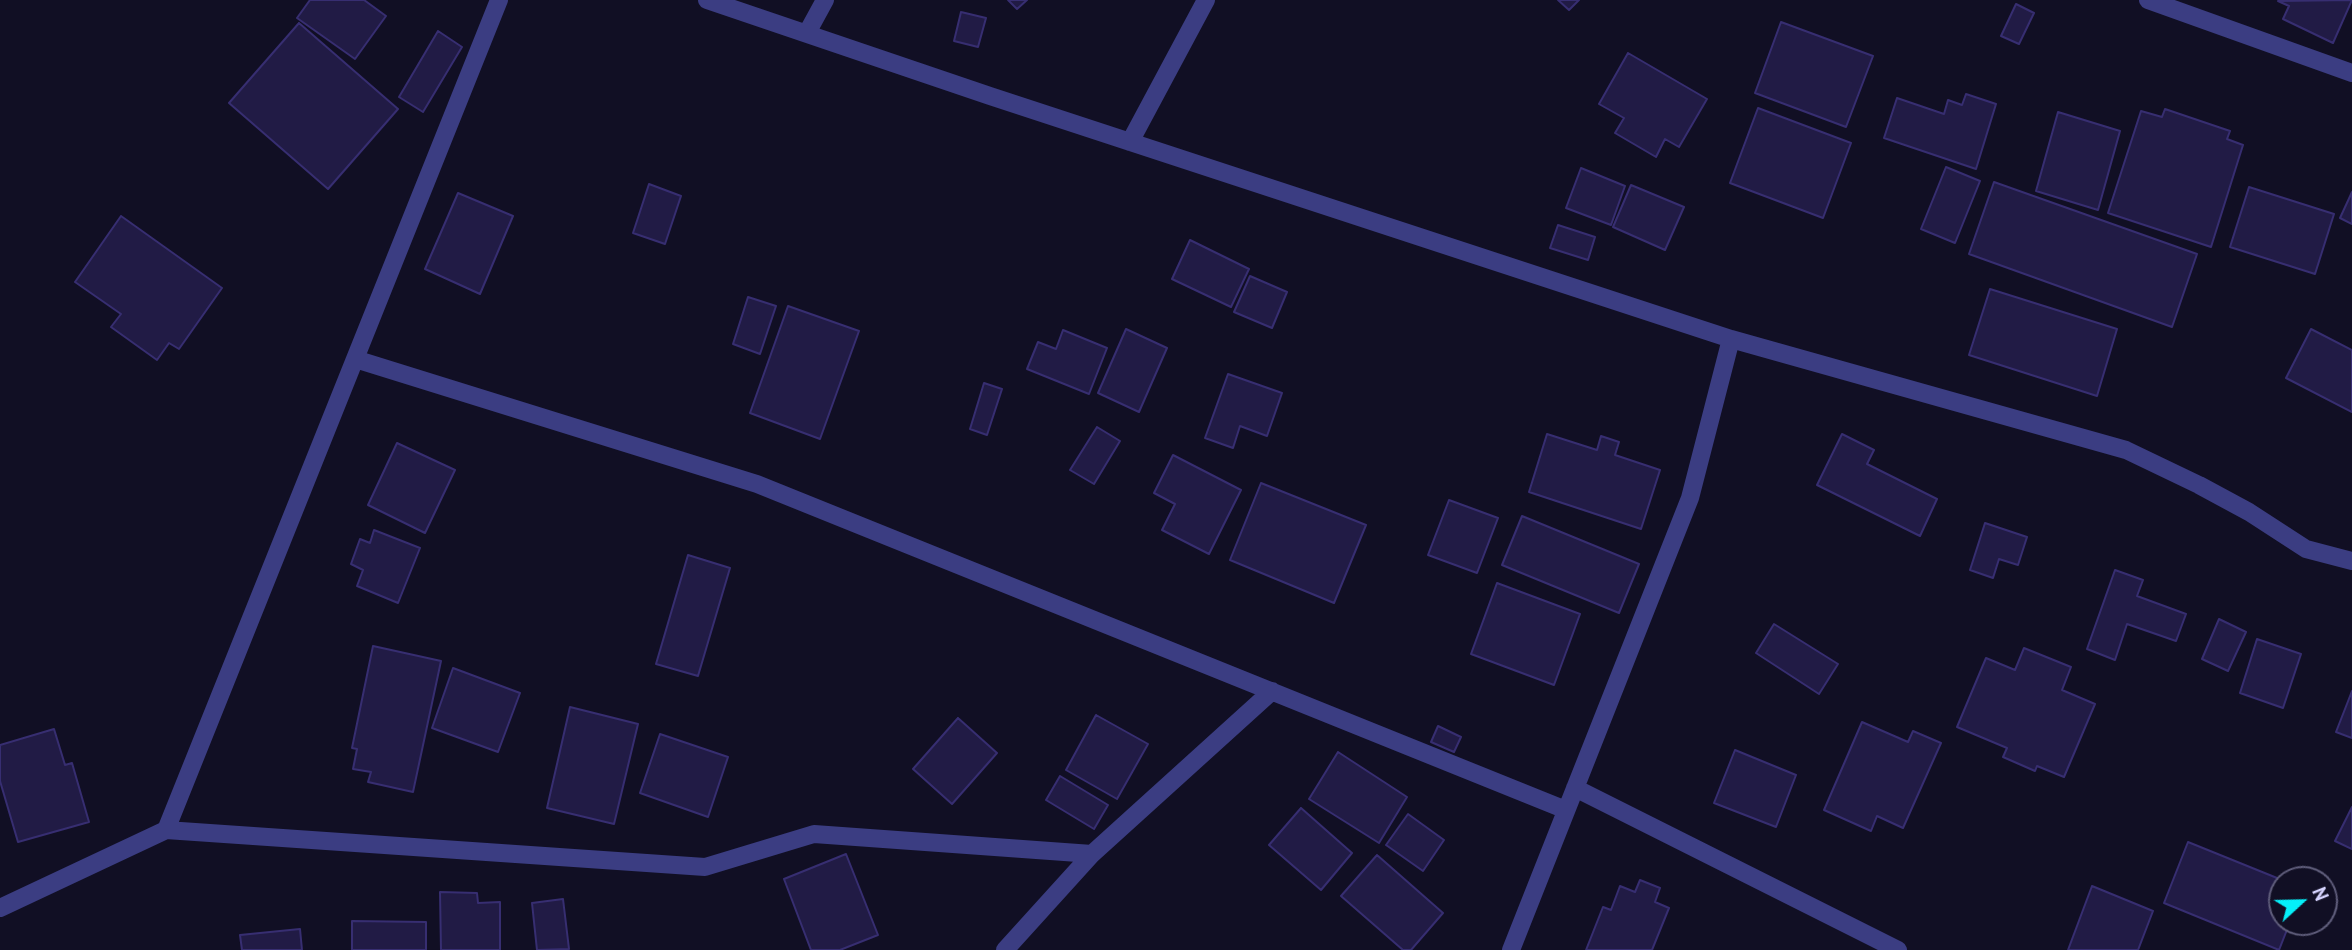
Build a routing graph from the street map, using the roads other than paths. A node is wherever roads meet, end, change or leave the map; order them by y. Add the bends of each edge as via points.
1 (499, 0) edge
2 (707, 0) edge
3 (825, 0) edge
4 (1206, 0) edge
5 (2148, 0) edge
6 (2172, 3) edge
7 (807, 33) junction
8 (2352, 73) edge
9 (1130, 142) junction
10 (1731, 339) junction
11 (355, 359) junction
12 (2352, 561) edge
13 (1272, 691) junction
14 (1575, 788) junction
15 (1566, 810) junction
16 (166, 830) junction
17 (1091, 854) junction
18 (0, 908) edge
19 (1005, 950) edge
20 (1511, 950) edge
21 (1898, 950) edge

1 - 11 street
2 - 7 street
3 - 7 street
4 - 9 street
5 - 6 street
6 - 8 street
7 - 9 street
9 - 10 street
10 - 12 street via 2126,450 2249,512 2306,549
10 - 14 street via 1690,498
11 - 13 street via 757,484
11 - 16 street
13 - 15 street
13 - 17 street
14 - 15 street
14 - 21 street
15 - 20 street
16 - 17 street via 705,867 814,834
16 - 18 street
17 - 19 street

